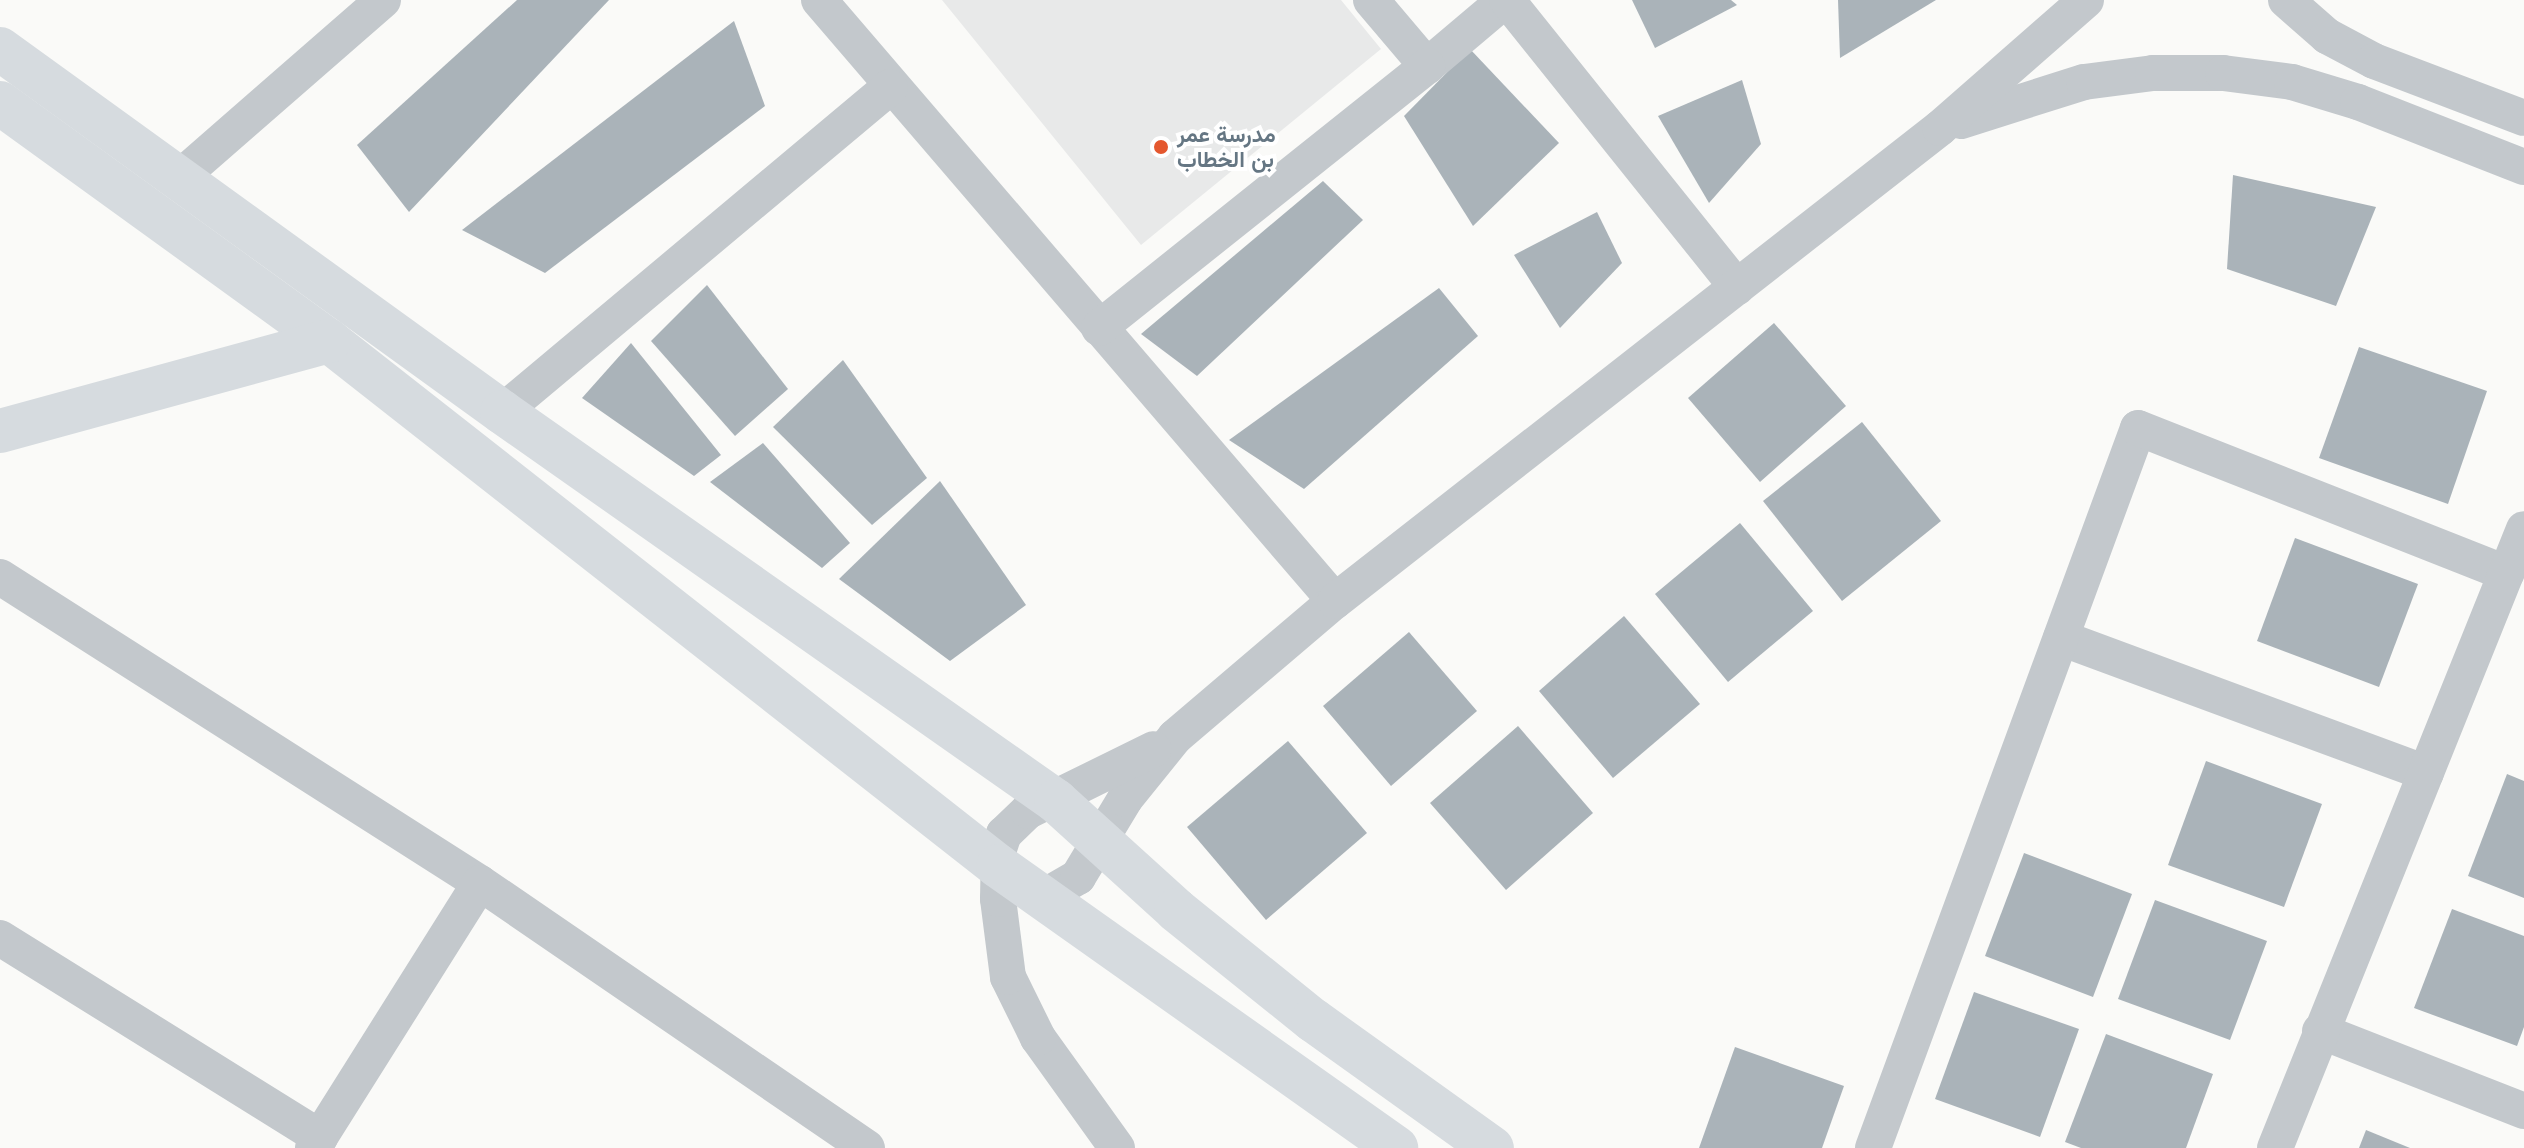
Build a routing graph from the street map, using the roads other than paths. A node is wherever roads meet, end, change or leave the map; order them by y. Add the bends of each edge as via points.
1 (383, 0) edge
2 (819, 0) edge
3 (1371, 0) edge
4 (1506, 0) edge
5 (2086, 0) edge
6 (2296, 3) edge
7 (0, 49) edge
8 (1427, 66) junction
9 (890, 87) junction
10 (0, 103) edge
11 (2524, 118) edge
12 (1940, 128) junction
13 (2524, 167) edge
14 (178, 179) junction
15 (1737, 287) junction
16 (1099, 328) junction
17 (329, 341) junction
18 (502, 412) junction
19 (0, 431) edge
20 (2524, 529) edge
21 (2506, 573) junction
22 (0, 577) edge
23 (1335, 601) junction
24 (2061, 638) junction
25 (1175, 737) junction
26 (2426, 773) junction
27 (1056, 801) junction
28 (1099, 838) junction
29 (998, 866) junction
30 (480, 883) junction
31 (1037, 894) junction
32 (0, 938) edge
33 (2320, 1031) junction
34 (2524, 1111) edge
35 (316, 1142) edge
36 (867, 1148) edge
37 (1117, 1148) edge
38 (1396, 1148) edge
39 (1492, 1148) edge
40 (1873, 1148) edge
41 (2275, 1148) edge

1 - 14 street
2 - 9 street
3 - 8 street
4 - 8 street
4 - 15 street
5 - 12 street
6 - 11 street via 2327,36 2374,61
7 - 14 main road
8 - 16 street
9 - 16 street
9 - 18 street
10 - 17 main road
12 - 13 street via 2084,82 2153,73 2223,73 2292,82 2358,102
12 - 15 street
14 - 18 main road
15 - 23 street
16 - 23 street
17 - 19 main road
17 - 29 main road
18 - 27 main road
20 - 21 street
21 - 24 street via 2138,428
21 - 26 street
22 - 30 street
23 - 25 street
24 - 26 street
24 - 40 street
25 - 27 street
25 - 28 street
26 - 33 street
27 - 28 main road
27 - 29 street via 1014,821 1001,842
28 - 31 street via 1078,877
28 - 39 main road via 1176,910 1313,1020
29 - 31 main road
29 - 37 street via 1008,977 1038,1038
30 - 35 street
30 - 36 street
31 - 38 main road
32 - 35 street
33 - 34 street
33 - 41 street

